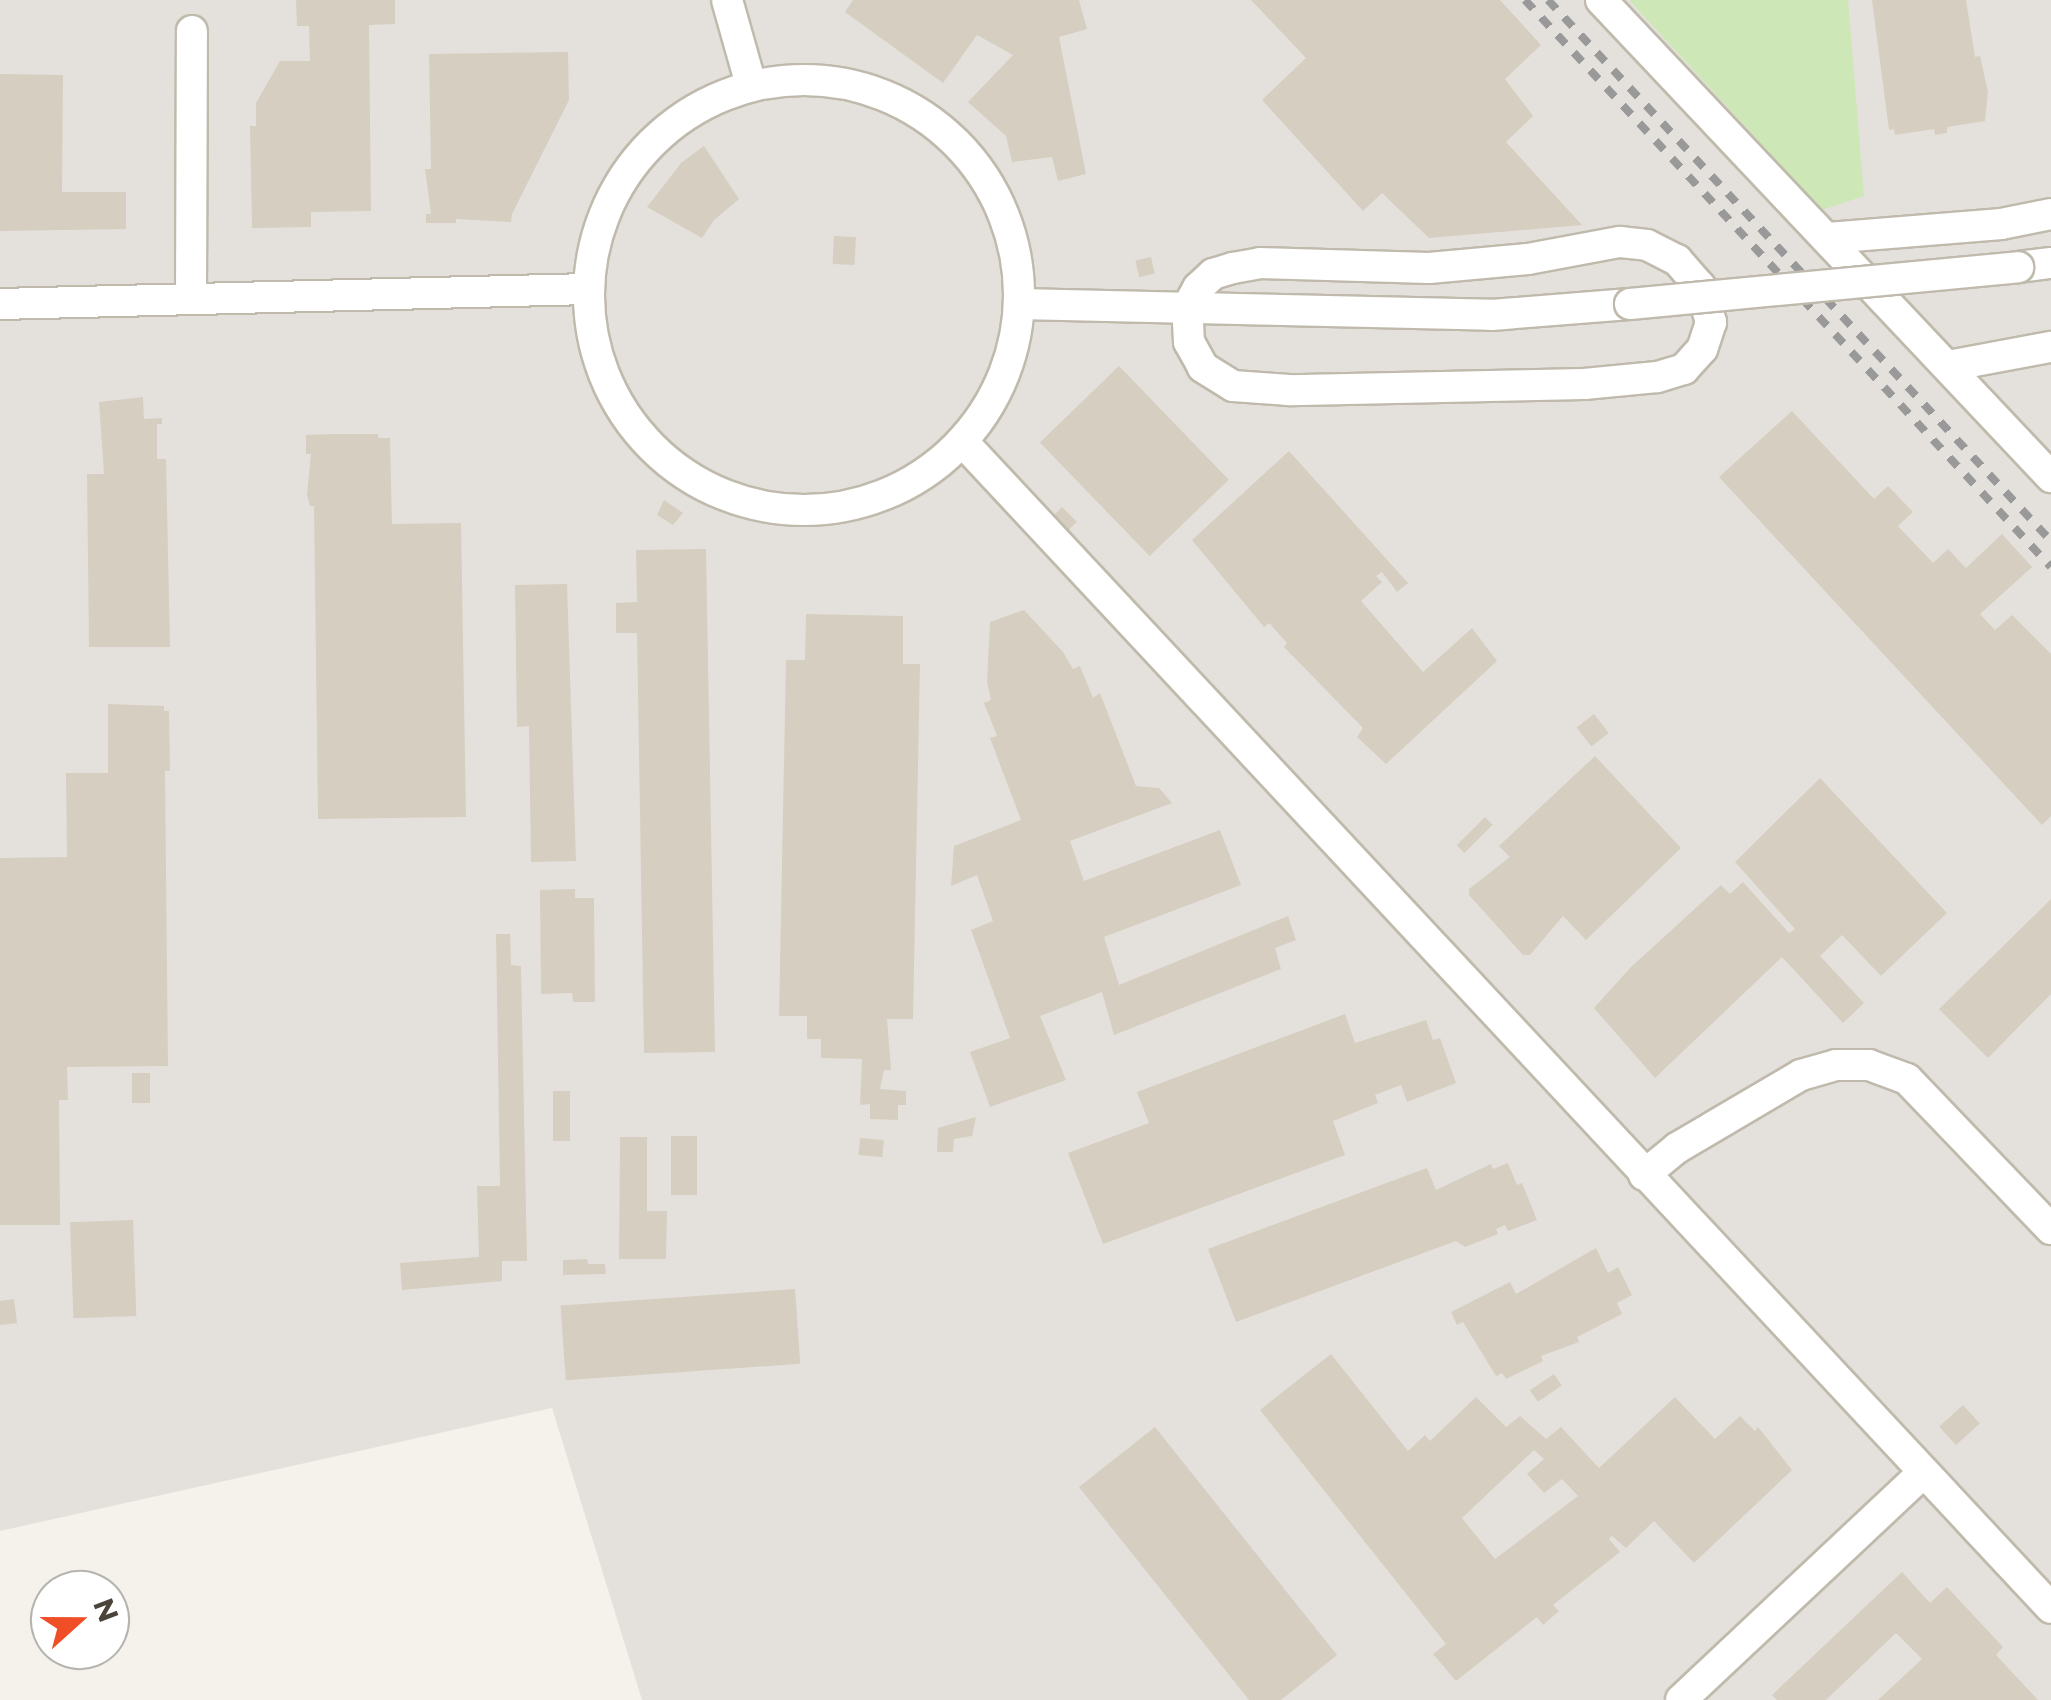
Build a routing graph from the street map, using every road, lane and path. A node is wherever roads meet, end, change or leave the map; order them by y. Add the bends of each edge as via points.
1 (726, 0) edge
2 (1601, 0) edge
3 (192, 31) dead end
4 (751, 85) junction
5 (2051, 214) edge
6 (1828, 238) junction
7 (2051, 263) edge
8 (588, 288) junction
9 (190, 299) junction
10 (0, 304) edge
11 (1019, 304) junction
12 (1187, 308) junction
13 (2051, 347) edge
14 (1948, 366) junction
15 (962, 441) junction
16 (2051, 476) edge
17 (1644, 1175) junction
18 (2051, 1229) edge
19 (1923, 1473) junction
20 (2051, 1608) edge
21 (1680, 1700) edge

1 - 4 street
2 - 6 street
3 - 9 street
4 - 8 street via 713,98 648,144 605,211
4 - 11 street via 795,78 868,90 921,114 956,142 1004,216
5 - 6 street
6 - 14 street
7 - 12 street, bridge via 1492,315
8 - 9 street
8 - 15 street via 600,362 634,428 660,456 723,495 759,506 833,508 904,486
9 - 10 street
11 - 12 street
11 - 15 street via 1002,377
12 - 12 street via 1189,342 1203,367 1232,386 1289,390 1657,377 1684,368 1702,349 1711,322 1700,286 1677,260 1647,245 1620,242 1429,268 1260,263 1213,274
13 - 14 street
14 - 16 street
15 - 17 street
17 - 18 street via 1677,1148 1801,1075 1869,1065 1907,1079
17 - 19 street
19 - 20 street
19 - 21 street

